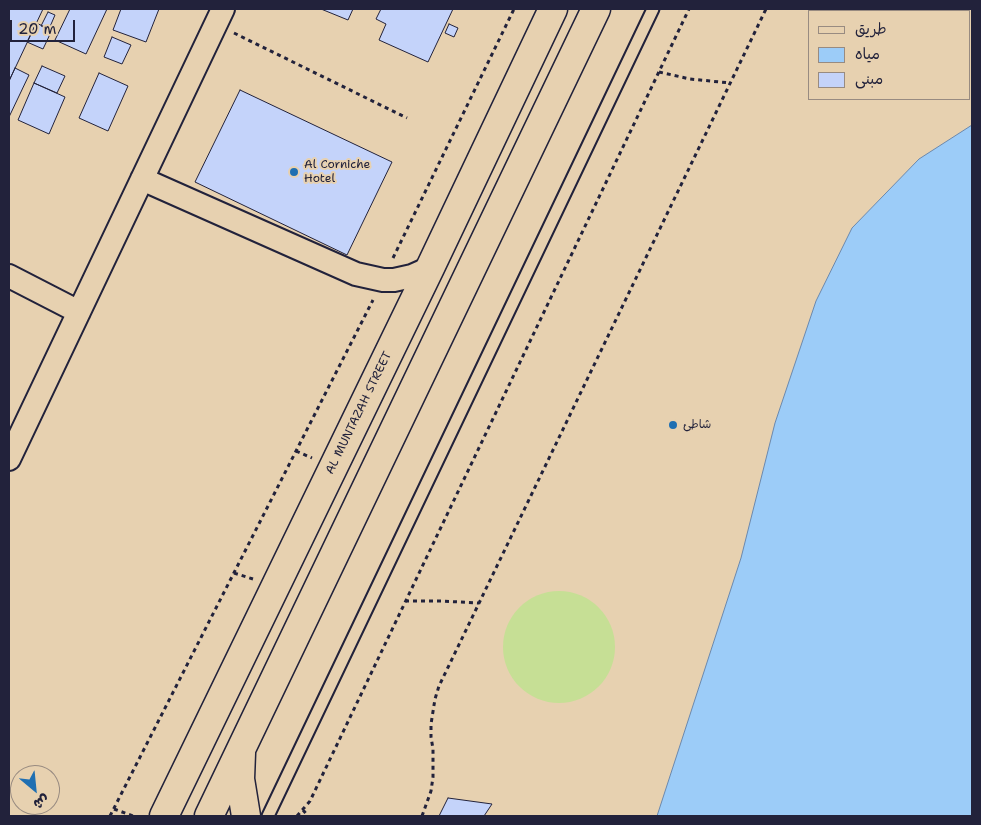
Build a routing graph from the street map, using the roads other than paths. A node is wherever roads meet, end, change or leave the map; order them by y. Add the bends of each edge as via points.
1 (553, 9) edge
2 (596, 9) edge
3 (653, 9) edge
4 (219, 16) edge
5 (142, 178) junction
6 (430, 268) junction
7 (9, 276) edge
8 (78, 312) junction
9 (9, 459) edge
10 (214, 715) junction
11 (242, 748) junction
12 (164, 816) edge
13 (182, 816) edge
14 (209, 816) edge
15 (246, 816) edge
16 (268, 816) edge

1 - 6 main road, AL MUNTAZAH STREET
2 - 11 main road
3 - 16 lane
4 - 5 street
5 - 6 street via 356,274 394,280
5 - 8 street
6 - 10 main road, AL MUNTAZAH STREET
7 - 8 street
8 - 9 street
10 - 12 main road, AL MUNTAZAH STREET
10 - 13 main road via 204,767
11 - 14 main road
11 - 15 main road via 240,779

